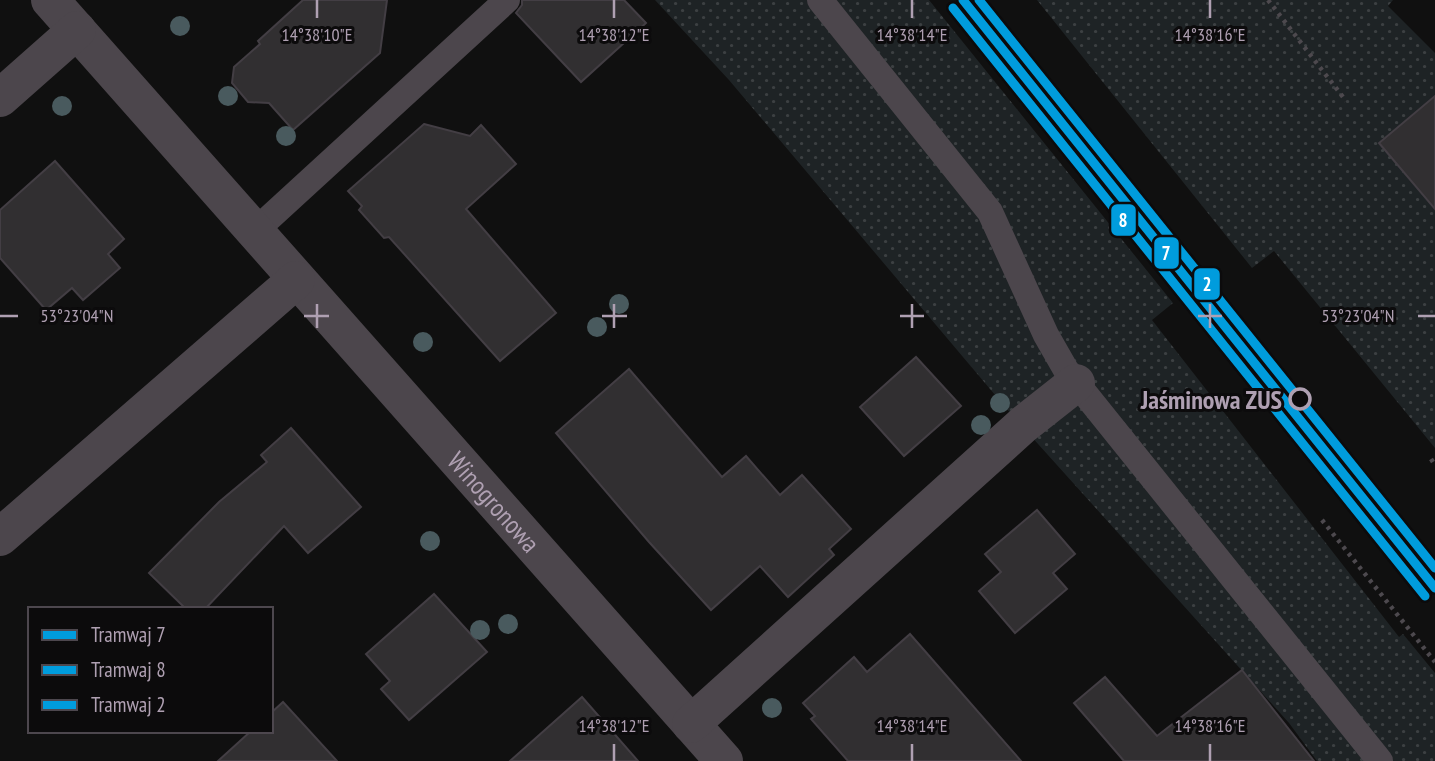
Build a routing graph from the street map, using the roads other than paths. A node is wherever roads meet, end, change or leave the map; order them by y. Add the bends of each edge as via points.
1 (50, 0) edge
2 (507, 0) edge
3 (820, 0) edge
4 (77, 30) junction
5 (0, 98) edge
6 (254, 232) junction
7 (296, 280) junction
8 (1076, 383) junction
9 (0, 537) edge
10 (691, 724) junction
11 (724, 761) edge
12 (1381, 761) edge

1 - 4 street, Winogronowa
2 - 6 lane
3 - 8 lane via 990,212 1056,356
4 - 5 street
4 - 6 street, Winogronowa
6 - 7 street, Winogronowa
7 - 9 street
7 - 10 street, Winogronowa
8 - 10 street via 1024,424
8 - 12 lane
10 - 11 street, Winogronowa

